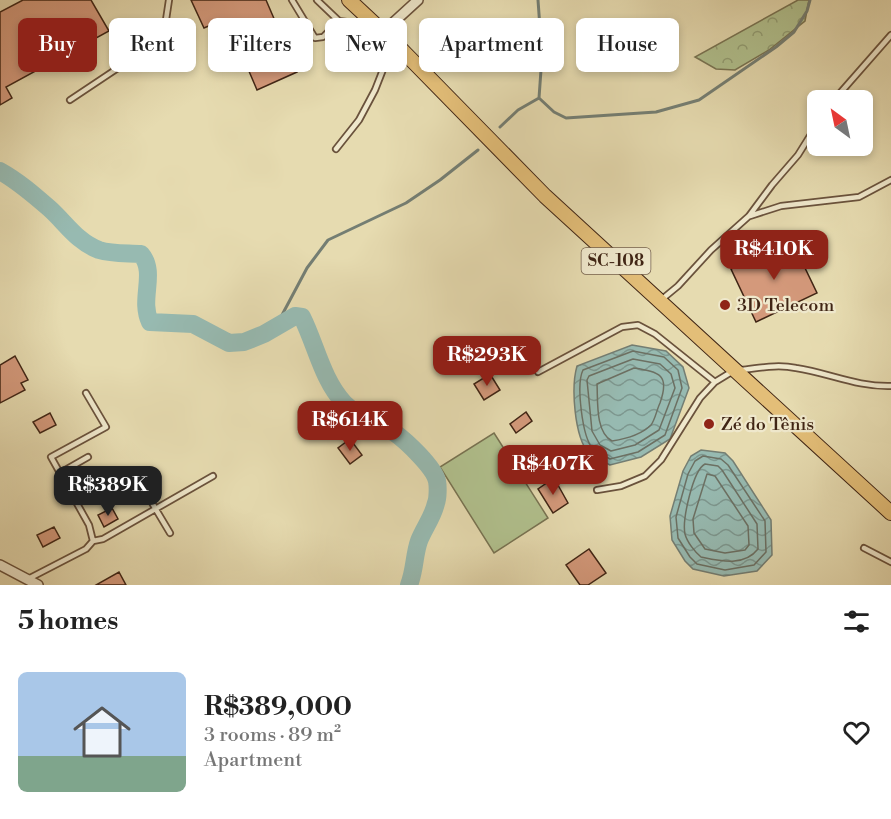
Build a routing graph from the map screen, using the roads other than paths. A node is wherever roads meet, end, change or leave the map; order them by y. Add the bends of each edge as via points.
1 (169, 0) edge
2 (292, 0) edge
3 (317, 0) edge
4 (349, 0) edge
5 (418, 0) edge
6 (336, 18) edge
7 (368, 18) edge
8 (394, 18) edge
9 (325, 35) edge
10 (891, 35) edge
11 (407, 56) edge
12 (382, 72) edge
13 (843, 90) edge
14 (70, 99) dead end
15 (807, 141) edge
16 (336, 149) dead end
17 (891, 180) edge
18 (749, 216) junction
19 (659, 301) junction
20 (734, 370) junction
21 (538, 372) dead end
22 (715, 382) junction
23 (891, 386) edge
24 (86, 393) dead end
25 (88, 457) dead end
26 (133, 471) dead end
27 (60, 474) junction
28 (213, 476) dead end
29 (597, 490) dead end
30 (156, 509) junction
31 (891, 513) edge
32 (170, 533) dead end
33 (93, 541) junction
34 (864, 548) dead end
35 (891, 562) edge
36 (0, 566) edge
37 (28, 579) junction
38 (38, 585) edge

1 - 14 lane via 164,33 157,42
2 - 9 lane via 315,38
3 - 6 lane
4 - 7 main road, SC-108
5 - 8 street
10 - 13 lane
11 - 19 main road, SC-108 via 545,196
12 - 16 lane via 359,120
15 - 18 lane
17 - 18 lane via 859,197 781,206
18 - 19 lane
19 - 20 main road, SC-108
20 - 22 lane
20 - 23 lane via 771,365 870,387
20 - 31 main road, SC-108
21 - 22 lane via 622,327 638,325
22 - 29 lane via 700,398 661,460 645,476
24 - 27 lane via 106,427 51,457
25 - 27 lane
26 - 30 lane
27 - 33 lane via 89,525
28 - 30 lane
30 - 32 lane
30 - 33 lane
33 - 37 lane via 86,549
34 - 35 lane
36 - 37 street
37 - 38 street

